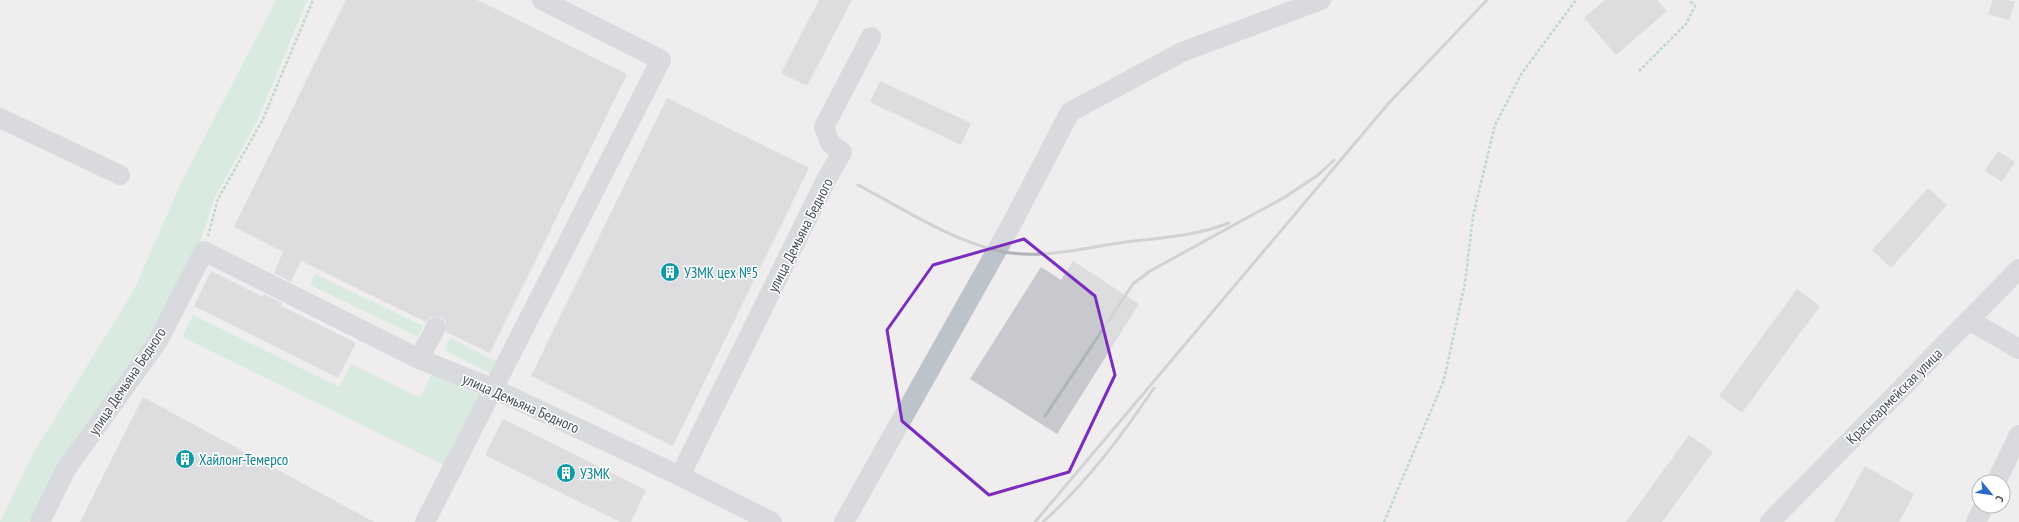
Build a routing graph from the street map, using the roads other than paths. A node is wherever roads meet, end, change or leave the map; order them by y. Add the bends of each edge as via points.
1 (542, 0) edge
2 (1321, 0) edge
3 (871, 37) dead end
4 (0, 118) edge
5 (120, 175) dead end
6 (2019, 269) edge
7 (1969, 320) junction
8 (436, 327) dead end
9 (2019, 348) edge
10 (419, 359) junction
11 (492, 388) junction
12 (2019, 435) edge
13 (2000, 474) edge
14 (680, 476) junction
15 (40, 522) edge
16 (425, 522) edge
17 (772, 522) edge
18 (844, 522) edge
19 (1770, 522) edge

1 - 11 street via 662,60
2 - 18 street via 1182,52 1070,112 1007,233
3 - 14 street, улица Демьяна Бедного via 824,127 830,144 842,152
4 - 5 street
6 - 7 street, Красноармейская улица
7 - 9 street
7 - 19 street, Красноармейская улица
8 - 10 street
10 - 11 street, улица Демьяна Бедного
10 - 15 street, улица Демьяна Бедного via 204,251 158,341 66,469
11 - 14 street, улица Демьяна Бедного
11 - 16 street
12 - 13 street
14 - 17 street

